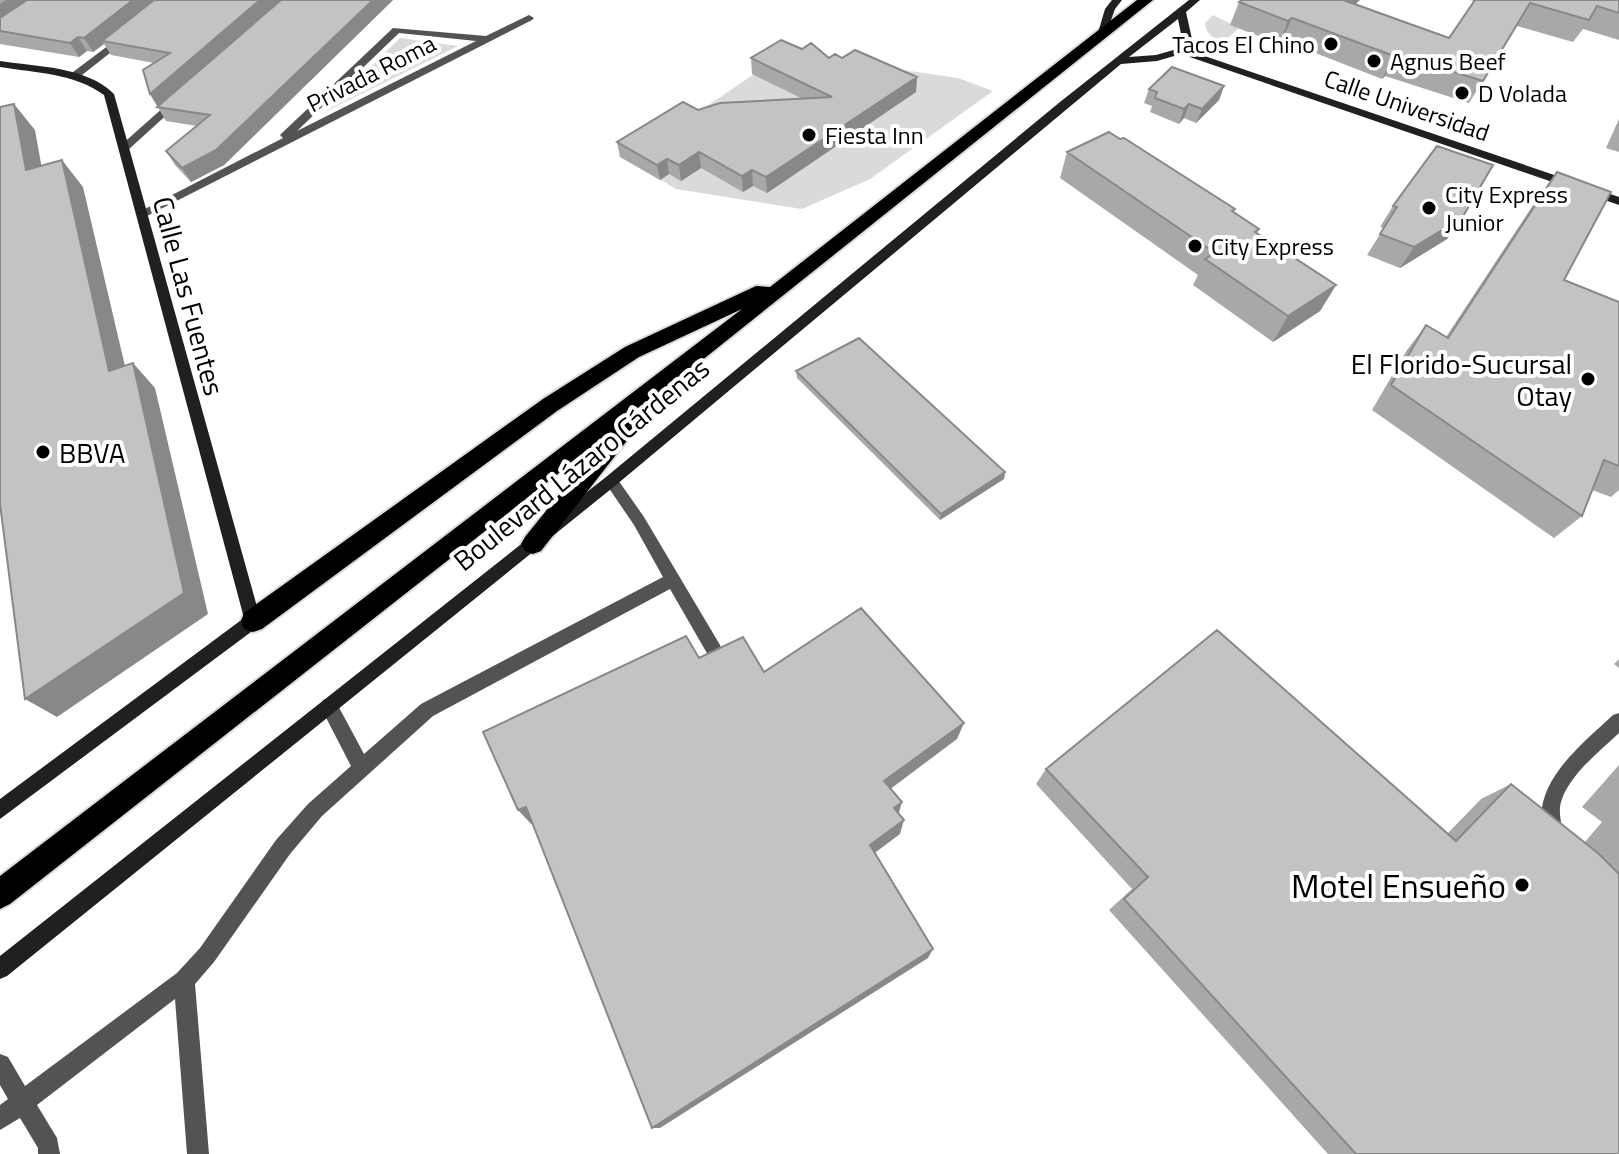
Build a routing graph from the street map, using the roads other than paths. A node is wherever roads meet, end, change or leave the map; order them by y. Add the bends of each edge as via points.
1 (1117, 0) edge
2 (1146, 0) edge
3 (1195, 0) edge
4 (1181, 11) junction
5 (529, 18) dead end
6 (134, 28) edge
7 (1101, 34) junction
8 (489, 39) junction
9 (1181, 51) junction
10 (1118, 61) junction
11 (0, 64) edge
12 (73, 77) junction
13 (186, 93) edge
14 (274, 147) junction
15 (124, 148) junction
16 (1619, 201) edge
17 (143, 213) junction
18 (790, 279) junction
19 (667, 375) junction
20 (611, 481) junction
21 (533, 544) junction
22 (672, 580) junction
23 (253, 621) junction
24 (714, 650) edge
25 (329, 706) junction
26 (1619, 721) edge
27 (362, 768) junction
28 (0, 810) edge
29 (1568, 854) edge
30 (0, 894) edge
31 (0, 969) edge
32 (184, 980) junction
33 (0, 1065) edge
34 (23, 1102) junction
35 (0, 1119) edge
36 (49, 1154) edge
37 (198, 1154) edge

1 - 7 main road
2 - 7 highway, Boulevard Lázaro Cárdenas
3 - 4 main road, Boulevard Lázaro Cárdenas
4 - 9 main road via 1187,39
4 - 10 main road, Boulevard Lázaro Cárdenas
5 - 8 street, Privada Roma
6 - 12 street
7 - 18 highway, Boulevard Lázaro Cárdenas
8 - 14 street, Privada Roma
8 - 14 street, Privada Roma via 407,29 392,32
9 - 10 main road
9 - 16 main road, Calle Universidad
10 - 20 main road, Boulevard Lázaro Cárdenas
11 - 12 main road, Calle Las Fuentes
12 - 15 main road, Calle Las Fuentes via 109,94
13 - 15 street
14 - 17 street, Privada Roma
15 - 17 main road, Calle Las Fuentes
17 - 23 main road, Calle Las Fuentes
18 - 19 highway, Boulevard Lázaro Cárdenas
18 - 23 highway via 632,352 537,414
19 - 21 highway
19 - 30 highway, Boulevard Lázaro Cárdenas
20 - 21 main road, Boulevard Lázaro Cárdenas
20 - 22 street
21 - 25 main road, Boulevard Lázaro Cárdenas
22 - 24 street
22 - 27 street via 427,710
23 - 28 main road
25 - 27 street
25 - 31 main road, Boulevard Lázaro Cárdenas
26 - 29 street via 1560,782 1549,805 1550,826
27 - 32 street via 283,847
32 - 34 street
32 - 37 street
33 - 34 street
34 - 35 street
34 - 36 street

